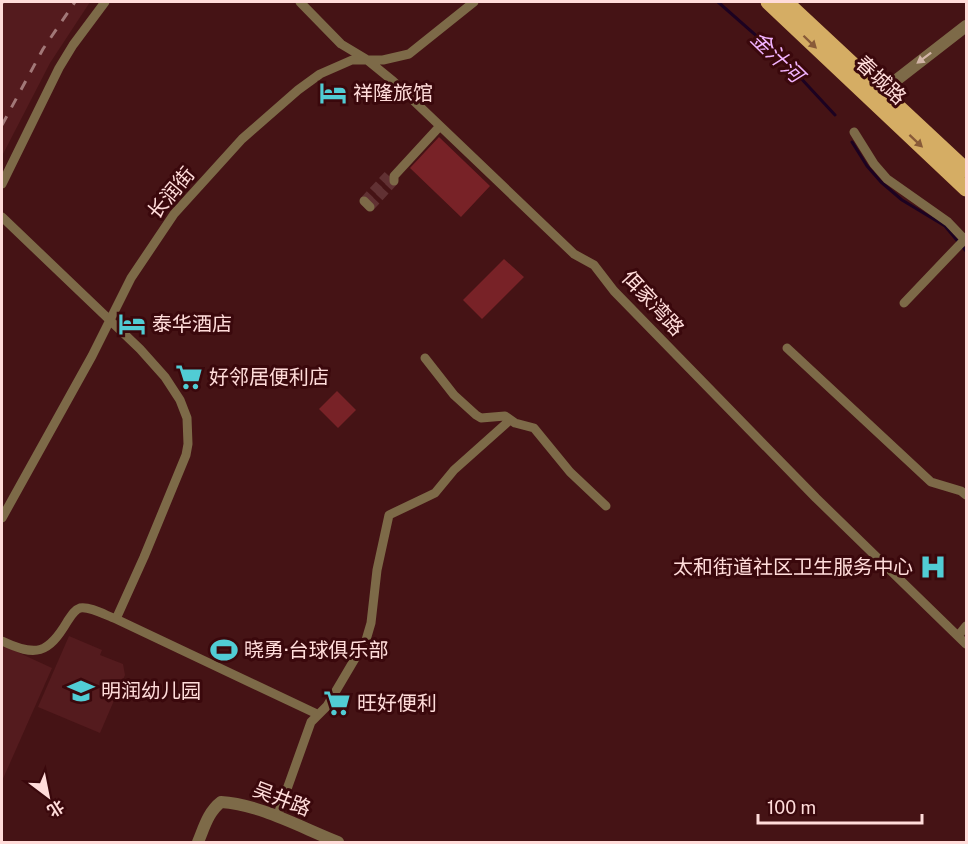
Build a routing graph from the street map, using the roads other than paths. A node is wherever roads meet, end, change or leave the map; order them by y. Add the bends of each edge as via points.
1 (105, 2) edge
2 (300, 2) edge
3 (474, 2) edge
4 (768, 2) edge
5 (786, 2) edge
6 (966, 26) edge
7 (366, 59) junction
8 (877, 96) junction
9 (440, 126) junction
10 (854, 132) dead end
11 (966, 170) edge
12 (392, 178) tunnel mouth
13 (2, 184) edge
14 (966, 189) edge
15 (2, 217) edge
16 (966, 239) edge
17 (904, 303) dead end
18 (108, 321) junction
19 (787, 348) dead end
20 (425, 358) dead end
21 (510, 420) junction
22 (966, 495) edge
23 (606, 506) dead end
24 (2, 518) edge
25 (116, 619) junction
26 (966, 626) edge
27 (958, 636) junction
28 (2, 641) edge
29 (966, 644) edge
30 (317, 714) junction
31 (277, 817) junction
32 (198, 843) edge
33 (338, 843) edge

1 - 13 street via 59,68
2 - 7 street, 佴家湾路 via 341,44
3 - 7 street, 长润街 via 409,54 384,60
4 -> 8 main road, 春城路
5 - 8 main road, 春城路
6 -> 8 street
7 - 9 street, 佴家湾路
7 - 18 street, 长润街 via 352,60 320,74 242,139 174,214
8 - 11 main road, 春城路
8 -> 14 main road, 春城路
9 - 12 street
9 - 27 street, 佴家湾路 via 574,254 594,265 614,291 816,498
10 - 16 street via 887,179
15 - 18 street
16 - 17 street
18 - 24 street, 长润街
18 - 25 street via 165,377 182,405 189,430 186,455
19 - 22 street via 931,482
20 - 21 street via 454,395 476,415 505,416
21 - 23 street via 539,432 570,472
21 - 30 street via 454,470 435,493 389,515 366,640 327,706
25 - 28 street via 78,608 52,643 42,649 24,651
25 - 30 street
26 - 27 street
27 - 29 street, 佴家湾路
30 - 31 street
31 - 32 street, 吴井路 via 221,802 208,817
31 - 33 street, 吴井路

